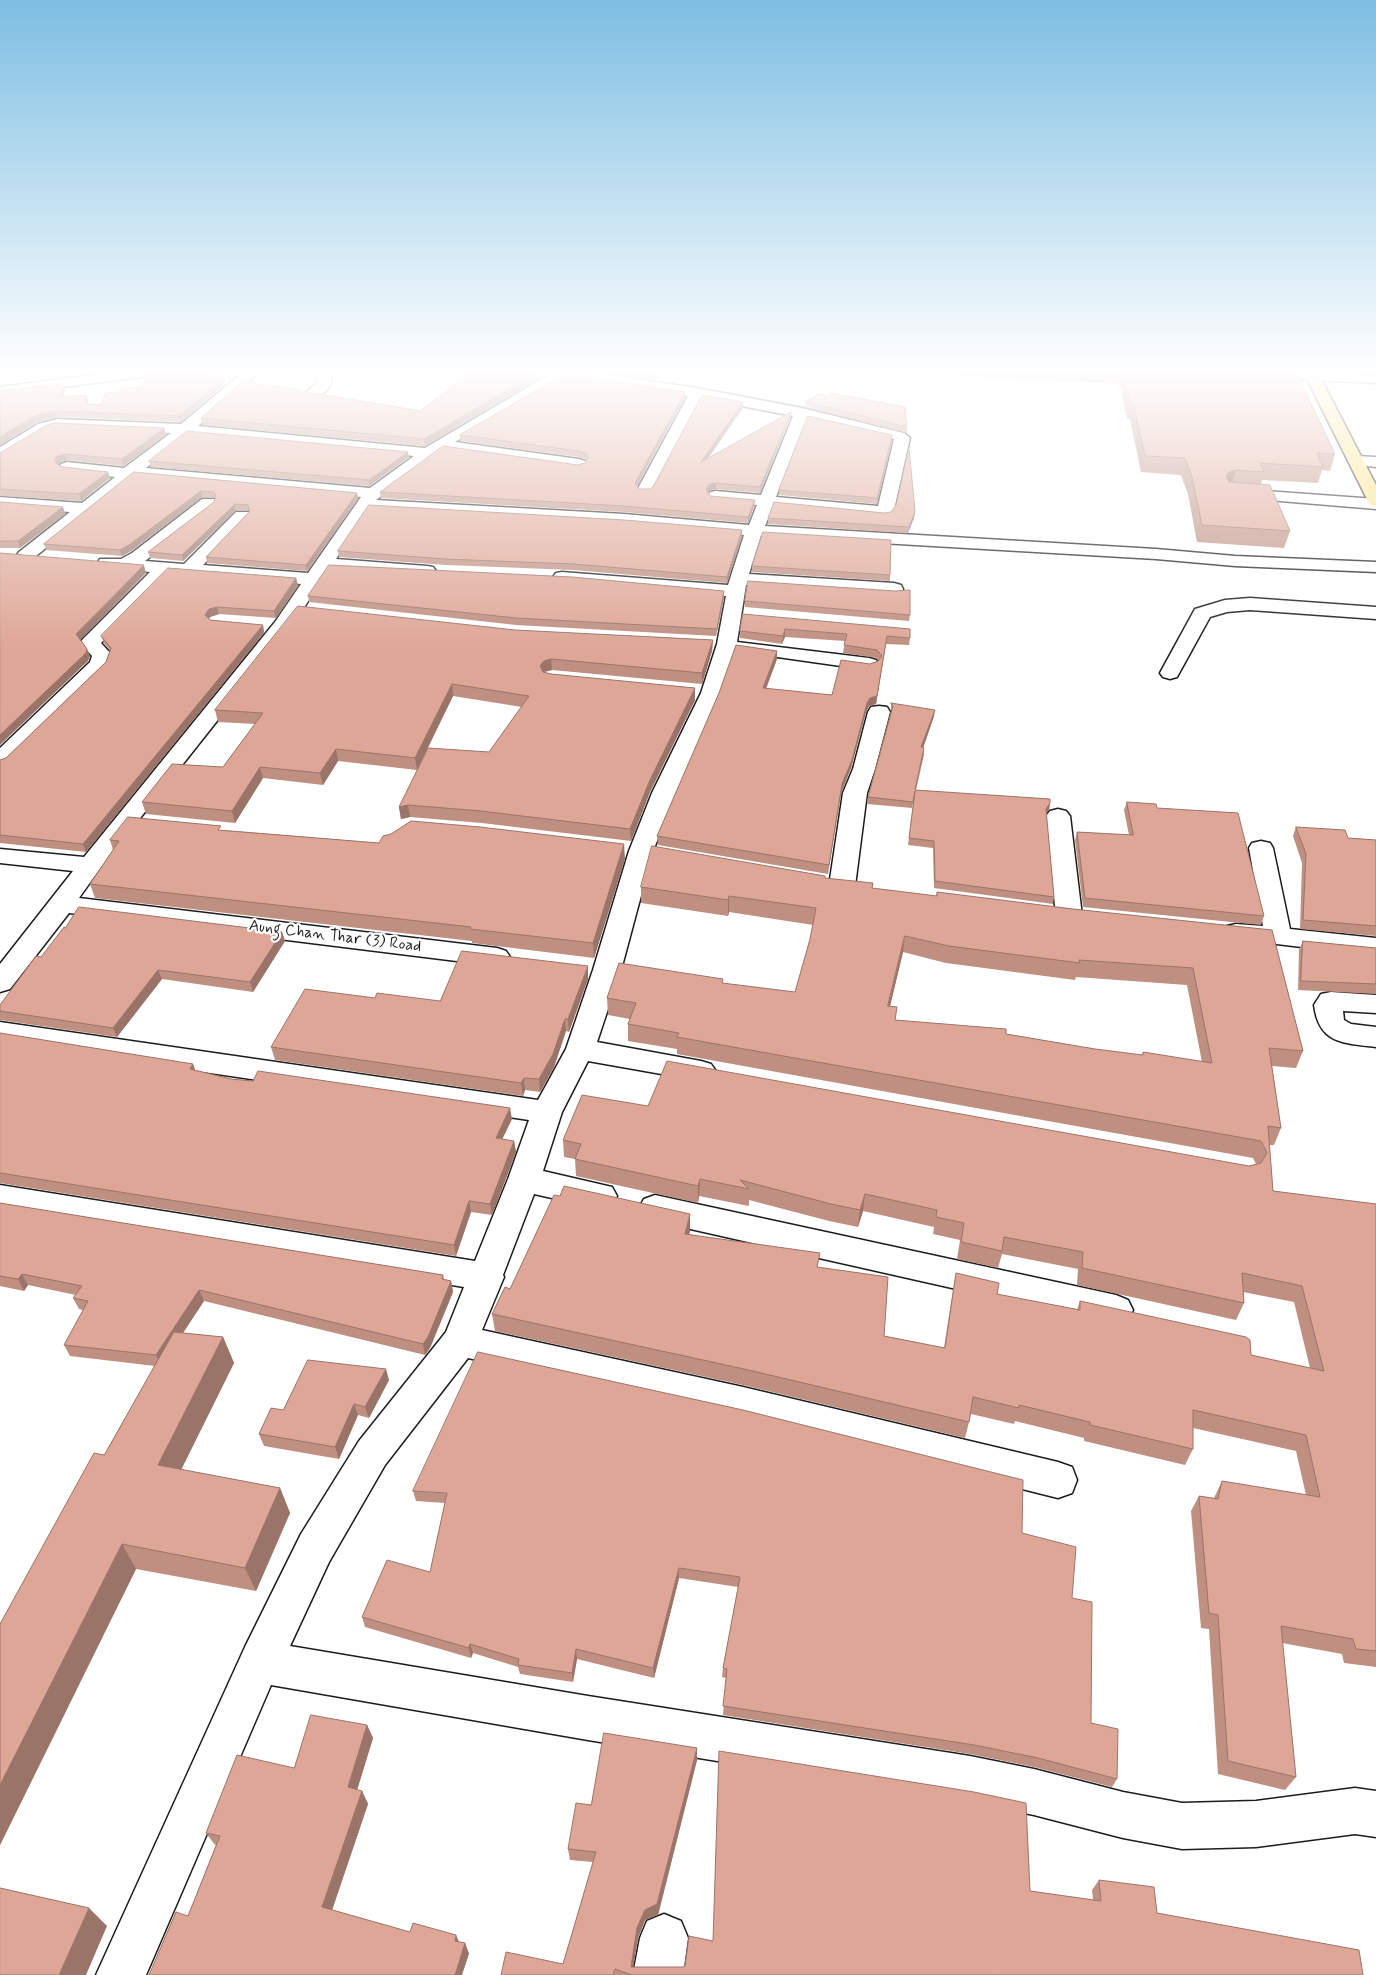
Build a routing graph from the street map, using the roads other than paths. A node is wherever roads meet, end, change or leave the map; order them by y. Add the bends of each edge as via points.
1 (138, 465) edge
2 (412, 465) edge
3 (658, 465) edge
4 (782, 465) edge
5 (896, 465) edge
6 (1358, 465) edge
7 (67, 467) edge
8 (129, 472) junction
9 (645, 490) edge
10 (1231, 494) edge
11 (716, 496) edge
12 (369, 499) junction
13 (768, 501) junction
14 (0, 502) edge
15 (1376, 502) edge
16 (208, 503) edge
17 (85, 508) junction
18 (242, 516) edge
19 (756, 530) junction
20 (55, 558) edge
21 (94, 562) edge
22 (123, 564) junction
23 (1376, 567) edge
24 (164, 568) junction
25 (188, 570) junction
26 (318, 572) junction
27 (446, 572) edge
28 (544, 576) edge
29 (894, 589) edge
30 (740, 600) junction
31 (1376, 613) edge
32 (717, 644) junction
33 (869, 664) edge
34 (1170, 673) dead end
35 (879, 712) dead end
36 (0, 760) edge
37 (1058, 816) dead end
38 (125, 821) junction
39 (154, 824) edge
40 (1261, 848) dead end
41 (0, 856) edge
42 (90, 865) junction
43 (842, 885) edge
44 (62, 904) junction
45 (1069, 916) edge
46 (1212, 929) edge
47 (1278, 936) junction
48 (1376, 947) edge
49 (518, 959) edge
50 (0, 983) edge
51 (1376, 1004) edge
52 (0, 1032) edge
53 (1376, 1037) edge
54 (580, 1049) junction
55 (726, 1076) edge
56 (547, 1112) junction
57 (524, 1179) junction
58 (0, 1198) edge
59 (487, 1277) junction
60 (1145, 1316) edge
61 (460, 1341) junction
62 (1058, 1480) dead end
63 (260, 1662) junction
64 (1376, 1814) edge
65 (121, 1975) edge

1 - 8 street
2 - 12 street
3 - 9 street
4 - 13 street
5 - 13 street via 886,510 881,512
6 - 15 main road
7 - 8 street
8 - 12 street
8 - 17 street
10 - 15 street
11 - 13 street
12 - 19 street
12 - 26 street
13 - 19 street
14 - 17 street
16 - 22 street
17 - 20 street via 17,555
18 - 25 street
19 - 23 street
19 - 30 street via 749,545
21 - 22 street
22 - 24 street
24 - 25 street
24 - 36 street via 90,643 102,655 100,664
25 - 26 street
26 - 27 street
26 - 38 street via 304,610 273,626
28 - 30 street
29 - 30 street
30 - 32 street
31 - 34 street via 1250,604 1225,606 1202,613
32 - 33 street
32 - 54 street via 598,969
35 - 43 street via 855,793
37 - 45 street
38 - 39 street
38 - 42 street
40 - 47 street
41 - 42 street
42 - 44 street
44 - 49 street, Aung Chan Thar (3) Road
44 - 50 street
46 - 47 street
47 - 48 street
51 - 53 street via 1344,1000 1331,1001 1328,1005 1336,1029
52 - 56 street
54 - 55 street
54 - 56 street
56 - 57 street
57 - 59 street
57 - 60 street
58 - 59 street
59 - 61 street
61 - 62 street via 743,1402
61 - 63 street via 372,1453 315,1548
63 - 64 street via 970,1779 1182,1826 1256,1824 1356,1811
63 - 65 street

